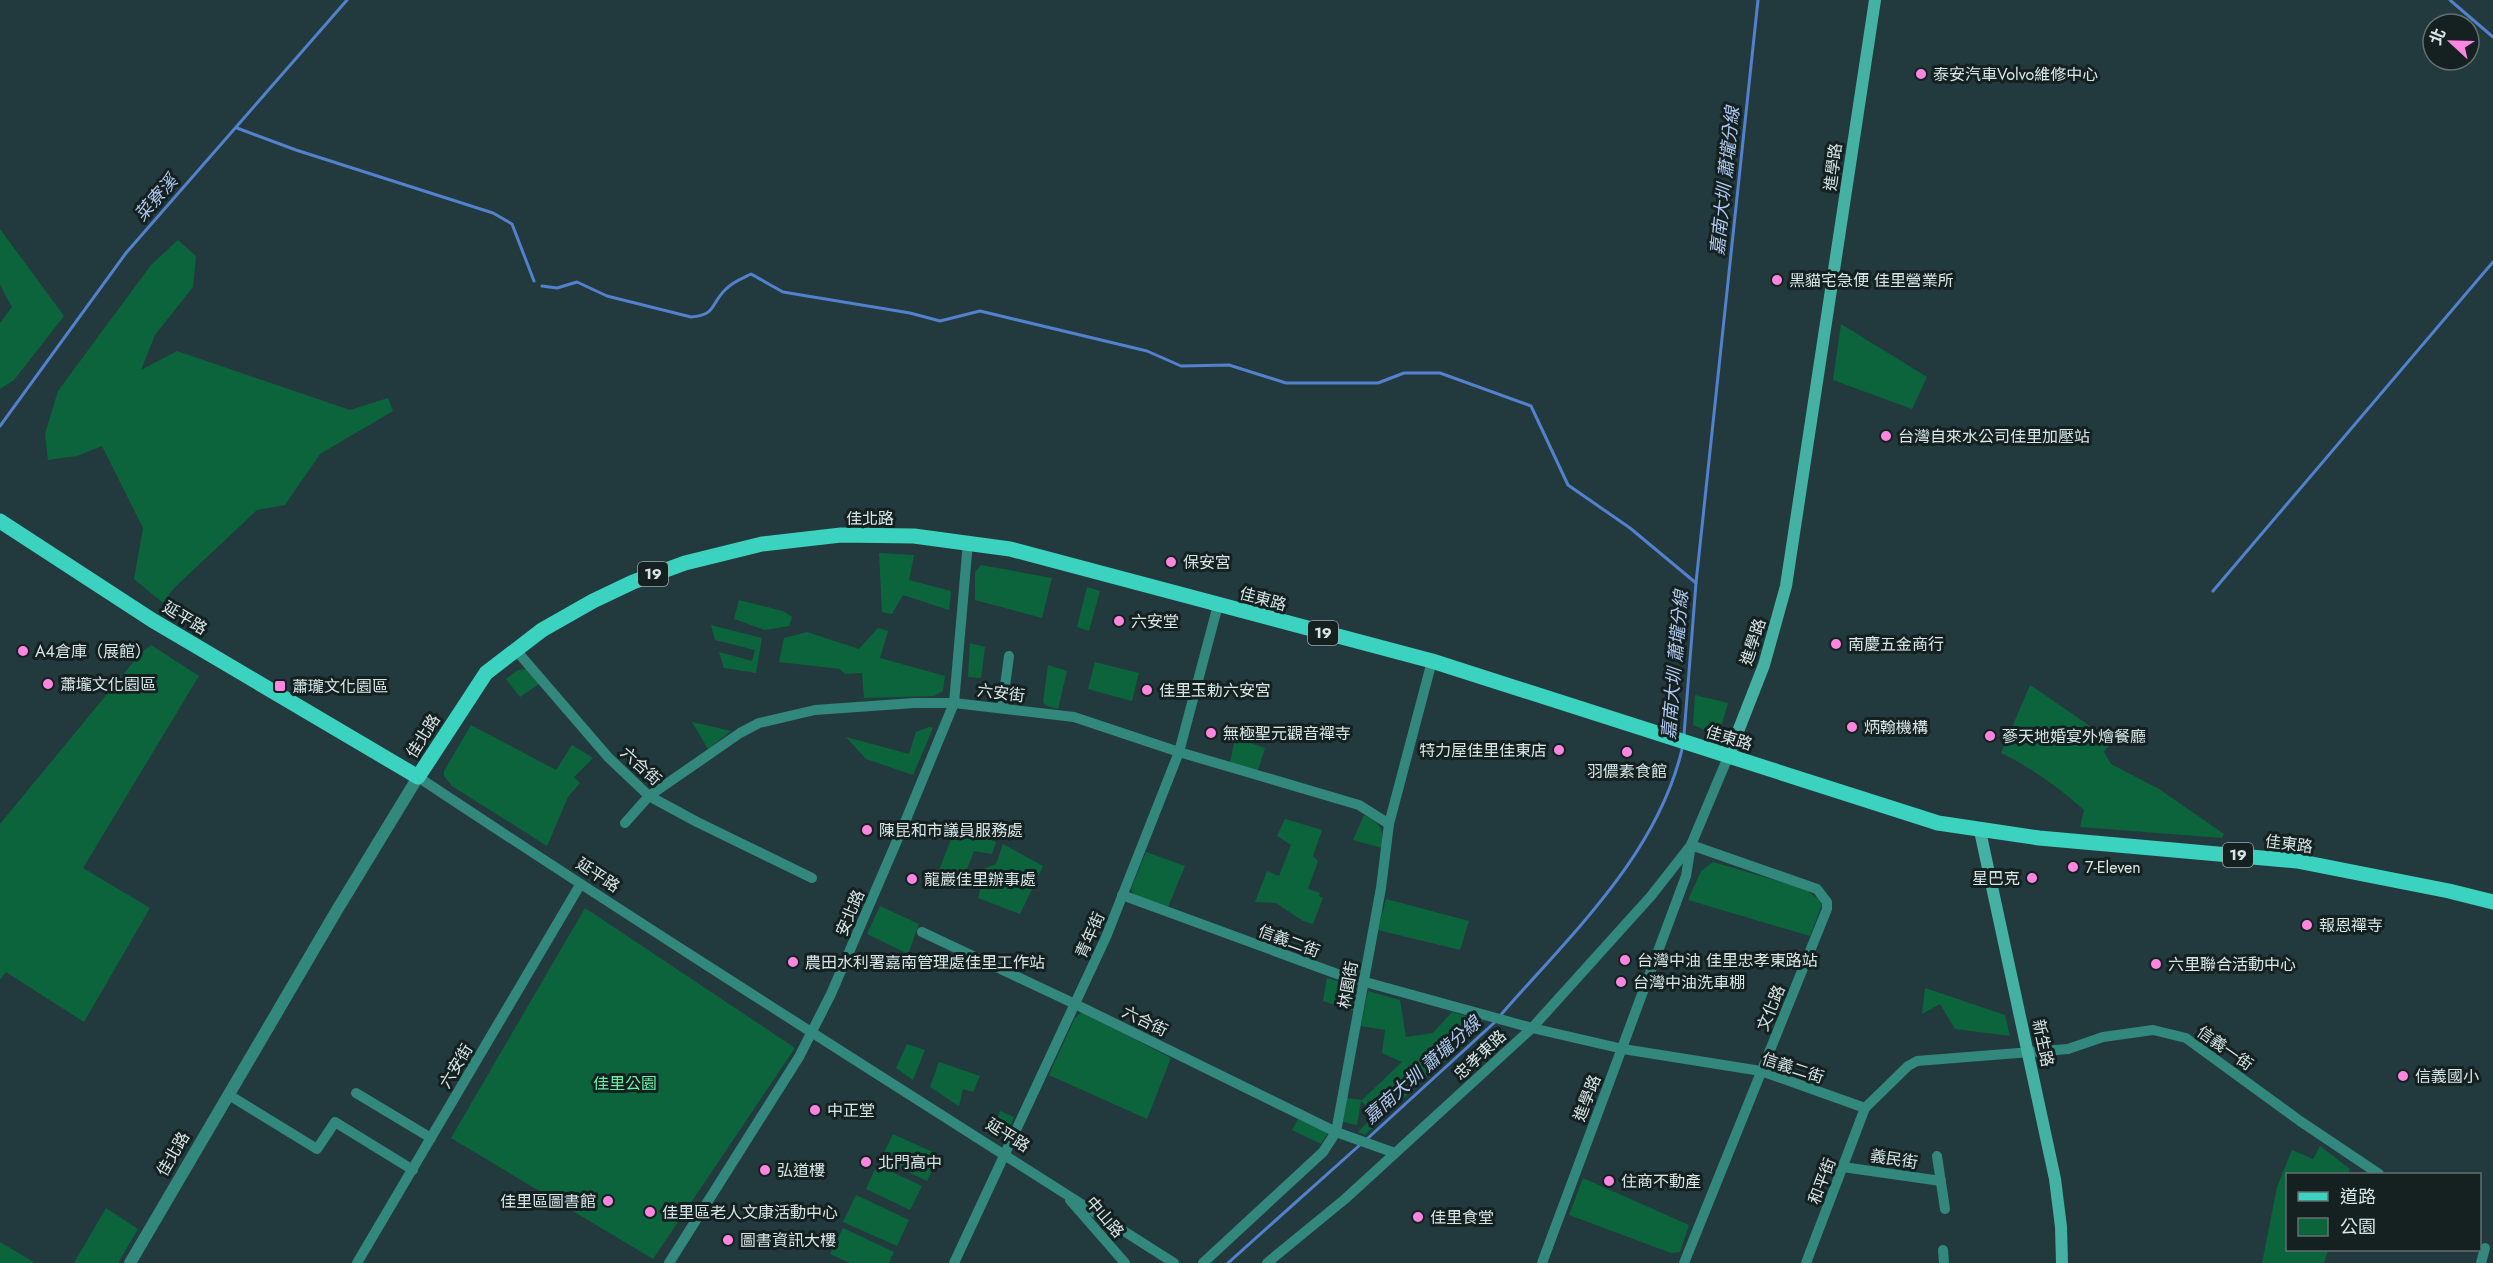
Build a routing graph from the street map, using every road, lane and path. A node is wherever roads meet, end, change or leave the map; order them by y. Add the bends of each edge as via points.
1 (1875, 0) edge
2 (0, 521) edge
3 (968, 542) junction
4 (1218, 605) junction
5 (515, 650) junction
6 (1009, 656) dead end
7 (1432, 661) junction
8 (954, 703) junction
9 (1002, 708) junction
10 (1179, 752) junction
11 (1728, 757) junction
12 (418, 777) junction
13 (649, 796) junction
14 (625, 823) dead end
15 (1389, 824) junction
16 (1980, 831) junction
17 (1691, 845) junction
18 (812, 878) dead end
19 (580, 885) junction
20 (1122, 895) junction
21 (2493, 902) edge
22 (922, 932) dead end
23 (1364, 982) junction
24 (1075, 1004) junction
25 (1532, 1028) junction
26 (811, 1034) junction
27 (1623, 1049) junction
28 (2028, 1052) junction
29 (1761, 1071) junction
30 (356, 1093) dead end
31 (229, 1095) junction
32 (1865, 1108) junction
33 (1336, 1132) junction
34 (431, 1138) junction
35 (1395, 1153) junction
36 (1005, 1154) junction
37 (1937, 1156) dead end
38 (1843, 1167) junction
39 (413, 1170) junction
40 (2378, 1173) edge
41 (1941, 1181) junction
42 (1062, 1190) junction
43 (1945, 1209) dead end
44 (2486, 1247) edge
45 (1943, 1250) dead end
46 (130, 1263) edge
47 (357, 1263) edge
48 (669, 1263) edge
49 (954, 1263) edge
50 (1125, 1263) edge
51 (1174, 1263) edge
52 (1203, 1263) edge
53 (1267, 1263) edge
54 (1542, 1263) edge
55 (1684, 1263) edge
56 (1806, 1263) edge
57 (1944, 1263) edge
58 (2062, 1263) edge
59 (2481, 1263) edge

1 - 11 main road, 進學路 via 1786,586 1764,665
2 - 12 main road, 延平路 via 152,620
3 - 4 main road, 佳東路 / 19 via 1032,555
3 - 5 main road, 佳北路 / 19 via 915,536 841,535 736,549 633,582 561,619
3 - 8 street, 安北路
4 - 7 main road, 佳東路 / 19
4 - 10 street, 青年街
5 - 12 main road, 佳北路 / 19 via 486,674
5 - 13 street, 六合街 via 608,757
6 - 9 street
7 - 11 main road, 佳東路 / 19
7 - 15 street, 林園街
8 - 9 street, 六安街
8 - 13 street, 六安街 via 815,710 759,723
8 - 26 street, 安北路
9 - 10 street, 六安街 via 1074,717
10 - 15 street, 六安街 via 1359,805
10 - 20 street, 青年街
11 - 16 main road, 佳東路 / 19 via 1938,823
11 - 17 street, 進學路
12 - 19 street, 延平路
12 - 31 street, 佳北路
13 - 14 street, 六安街
13 - 18 street, 六合街
15 - 23 street, 林園街
16 - 21 main road, 佳東路 / 19 via 2297,861
16 - 28 main road, 新生路
17 - 25 street, 忠孝東路 via 1651,896
17 - 27 street, 進學路 via 1686,876
17 - 29 street, 文化路 via 1817,890 1827,902
19 - 26 street, 延平路
19 - 34 street, 六安街
20 - 23 street, 信義二街
20 - 24 street, 青年街
22 - 24 street, 六合街
23 - 25 street, 信義二街
23 - 33 street, 林園街
24 - 33 street, 六合街
24 - 36 street, 青年街
25 - 27 street, 信義二街
25 - 35 street, 忠孝東路
26 - 36 street, 延平路
26 - 48 street, 安北路
27 - 29 street, 信義二街
27 - 54 street, 進學路
28 - 32 street via 1917,1061
28 - 40 street, 信義一街 via 2068,1049 2103,1037 2153,1030 2186,1038
28 - 58 main road, 新生路 via 2055,1179
29 - 32 street, 信義二街
29 - 55 street, 文化路
30 - 34 street
31 - 39 street via 317,1149 335,1122
31 - 46 street, 佳北路
32 - 38 street, 和平街
33 - 35 street, 六合街
33 - 52 street, 林園街 via 1323,1152
34 - 39 street, 六安街
35 - 53 street, 忠孝東路
36 - 42 street, 延平路
36 - 49 street, 青年街
37 - 41 street, 義民街
38 - 41 street, 義民街
38 - 56 street, 和平街
39 - 47 street, 六安街
41 - 43 street, 義民街
42 - 50 street, 中山路
42 - 51 street, 延平路
44 - 59 street
45 - 57 street

